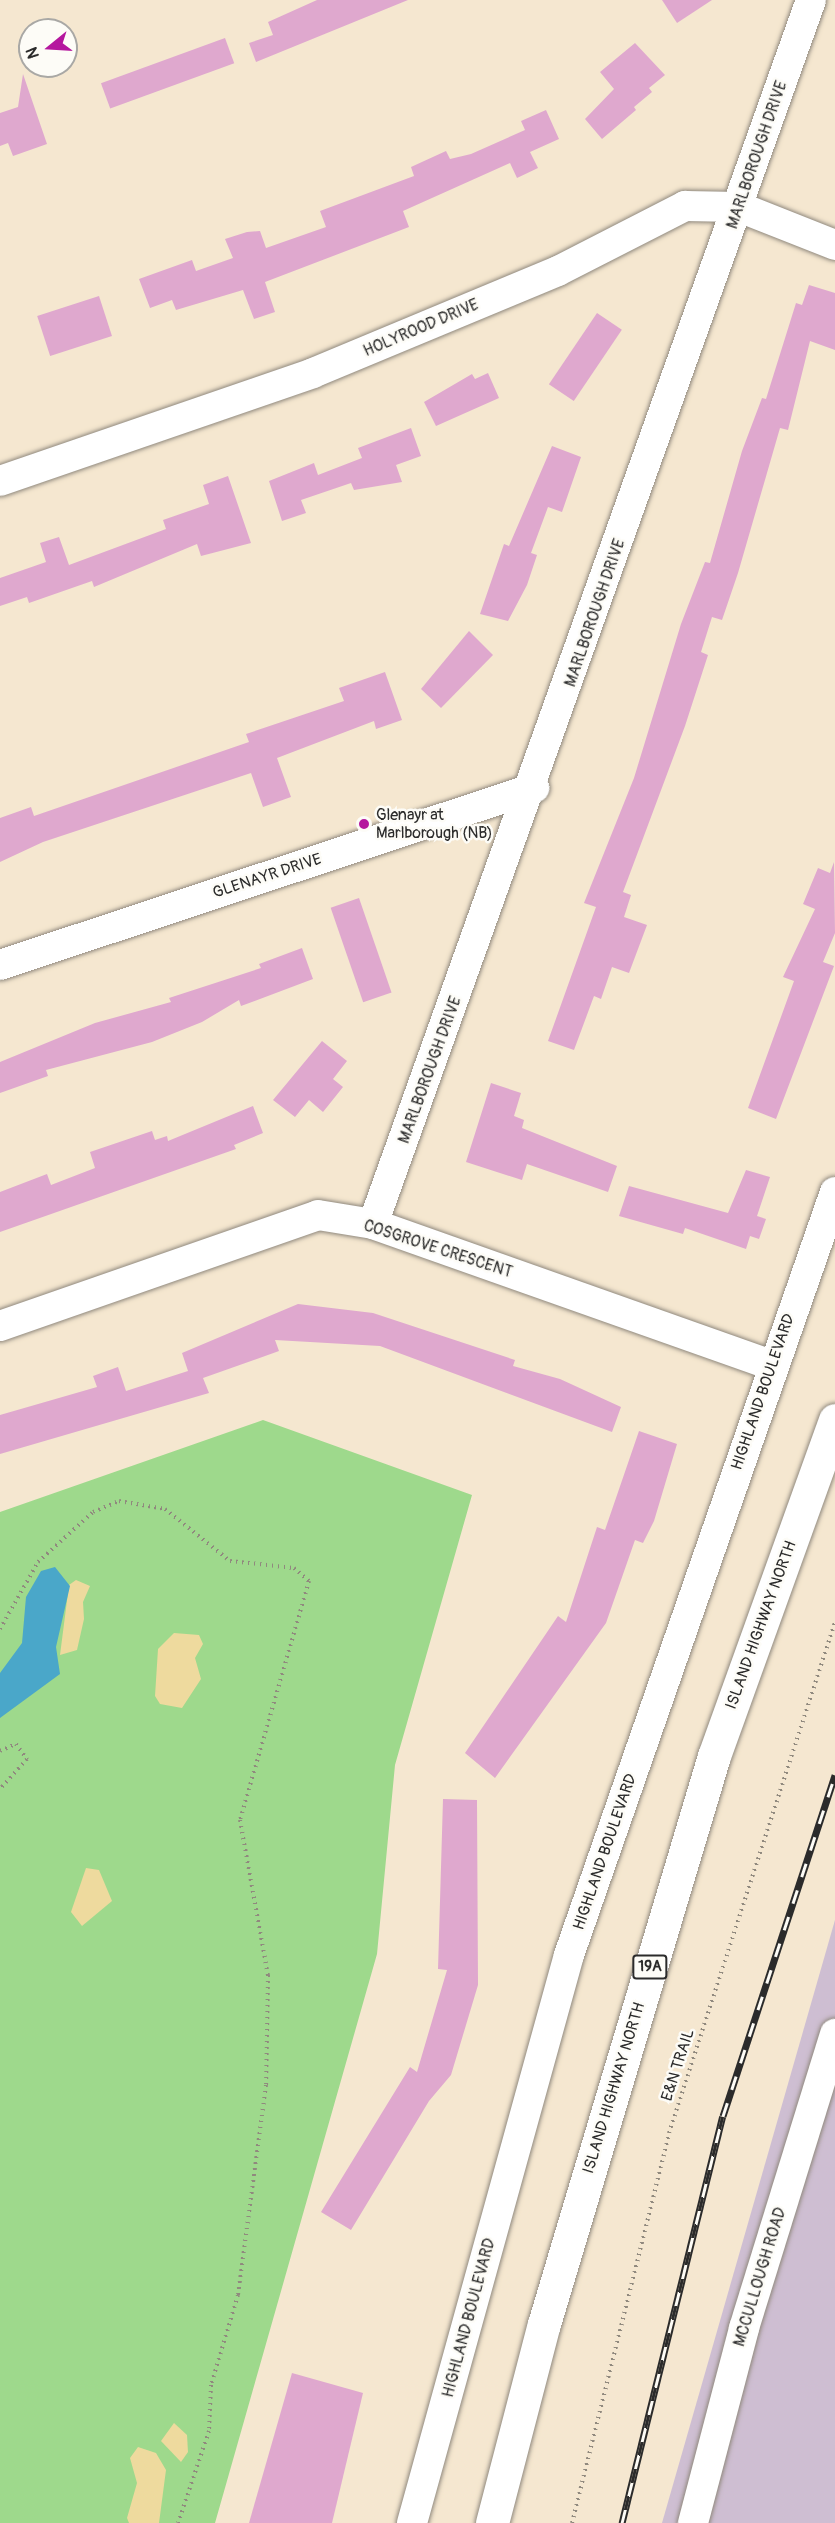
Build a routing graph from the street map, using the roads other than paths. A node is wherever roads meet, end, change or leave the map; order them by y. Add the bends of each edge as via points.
1 (811, 0) edge
2 (739, 207) junction
3 (835, 246) edge
4 (0, 481) edge
5 (534, 788) junction
6 (0, 965) edge
7 (835, 1192) edge
8 (374, 1224) junction
9 (0, 1326) edge
10 (772, 1365) junction
11 (835, 1420) edge
12 (835, 2034) edge
13 (412, 2523) edge
14 (492, 2523) edge
15 (693, 2523) edge

1 - 2 street, MARLBOROUGH DRIVE
2 - 3 street, HOLYROOD DRIVE
2 - 4 street, HOLYROOD DRIVE via 686,206 558,271 313,373
2 - 5 street, MARLBOROUGH DRIVE
5 - 6 street, GLENAYR DRIVE
5 - 8 street, MARLBOROUGH DRIVE
7 - 10 street, HIGHLAND BOULEVARD
8 - 9 street, COSGROVE CRESCENT via 318,1215
8 - 10 street, COSGROVE CRESCENT
10 - 13 street, HIGHLAND BOULEVARD via 569,1955
11 - 14 main road, ISLAND HIGHWAY NORTH / 19A via 714,1756 544,2324
12 - 15 street, MCCULLOUGH ROAD via 744,2328

